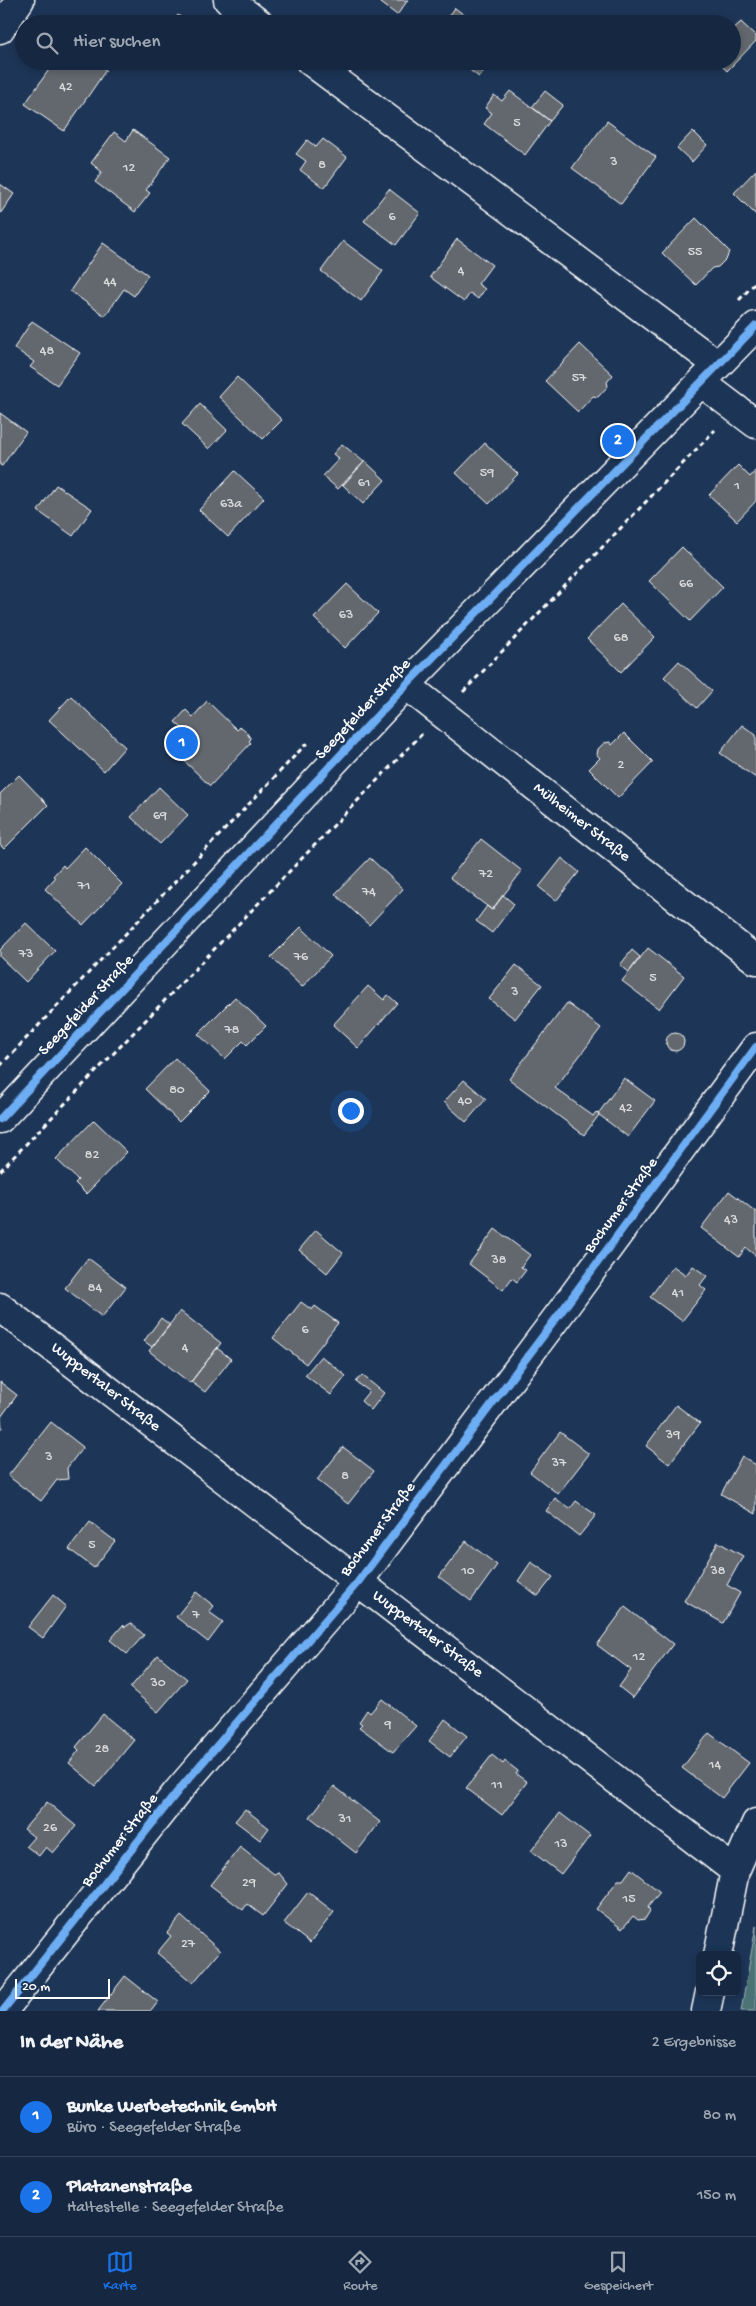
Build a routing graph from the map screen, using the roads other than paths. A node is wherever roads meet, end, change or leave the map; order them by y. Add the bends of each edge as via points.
1 (20, 0) edge
2 (228, 0) edge
3 (248, 15) edge
4 (0, 29) edge
5 (322, 70) edge
6 (756, 326) edge
7 (710, 374) junction
8 (746, 417) edge
9 (406, 685) junction
10 (756, 960) edge
11 (756, 1048) edge
12 (0, 1119) edge
13 (0, 1307) edge
14 (358, 1582) junction
15 (756, 1823) edge
16 (735, 1871) junction
17 (719, 1951) edge
18 (709, 1996) edge
19 (3, 2011) edge
20 (706, 2011) edge

1 - 4 street
2 - 3 street
5 - 7 street
6 - 7 street, Seegefelder Straße
7 - 8 street
7 - 9 street, Seegefelder Straße
9 - 10 street, Mülheimer Straße
9 - 12 street, Seegefelder Straße
11 - 14 street, Bochumer Straße
13 - 14 street, Wuppertaler Straße
14 - 16 street, Wuppertaler Straße
14 - 19 street, Bochumer Straße via 178,1791
15 - 16 street
16 - 17 street
18 - 20 street

